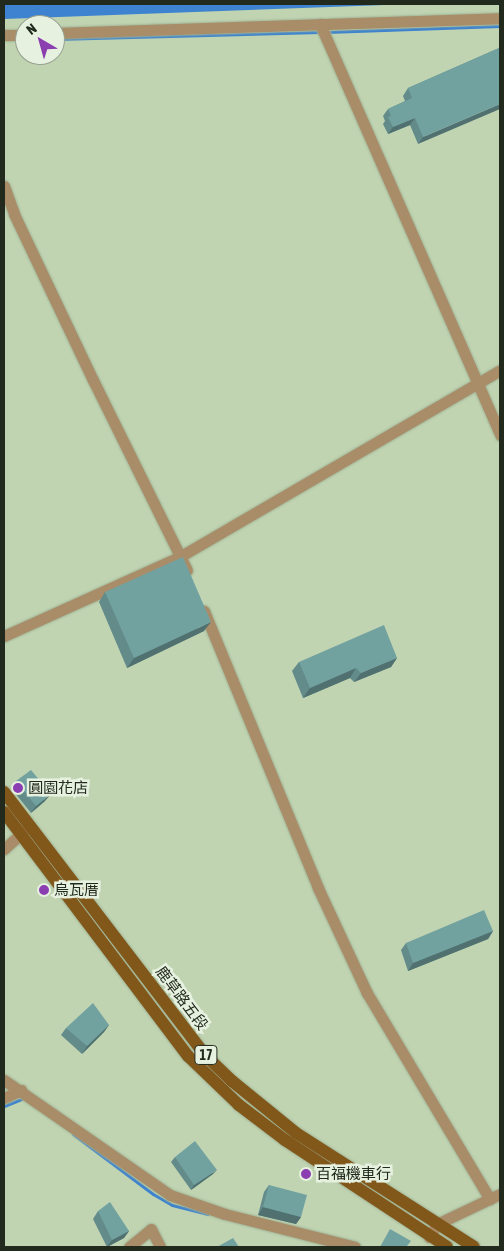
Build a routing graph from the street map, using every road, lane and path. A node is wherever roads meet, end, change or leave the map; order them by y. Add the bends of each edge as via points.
1 (500, 18) edge
2 (320, 24) junction
3 (65, 34) edge
4 (4, 186) edge
5 (500, 370) edge
6 (478, 382) junction
7 (500, 435) edge
8 (181, 556) junction
9 (192, 583) edge
10 (200, 601) edge
11 (4, 636) edge
12 (4, 792) edge
13 (4, 812) edge
14 (25, 830) junction
15 (4, 849) edge
16 (4, 1080) edge
17 (21, 1090) junction
18 (4, 1098) edge
19 (495, 1196) edge
20 (437, 1224) junction
21 (429, 1237) junction
22 (130, 1247) edge
23 (160, 1247) edge
24 (356, 1247) edge
25 (447, 1247) edge
26 (474, 1247) edge

1 - 2 street
2 - 3 street
2 - 6 street
4 - 8 street via 84,363
5 - 6 street
6 - 7 street
6 - 8 street
8 - 9 street
8 - 11 street
10 - 19 street via 318,888 367,993
12 - 14 main road, 鹿草路五段 / 17
13 - 14 main road, 鹿草路五段 / 17
14 - 15 street
14 - 20 main road, 鹿草路五段 / 17 via 204,1054 232,1081 296,1133
14 - 21 main road, 鹿草路五段 / 17 via 188,1056 239,1105 285,1140
16 - 17 street
17 - 18 street
17 - 24 street via 170,1195 225,1214
19 - 20 street
20 - 21 street
20 - 26 main road, 鹿草路五段 / 17
21 - 25 main road, 鹿草路五段 / 17
22 - 23 street via 151,1229

